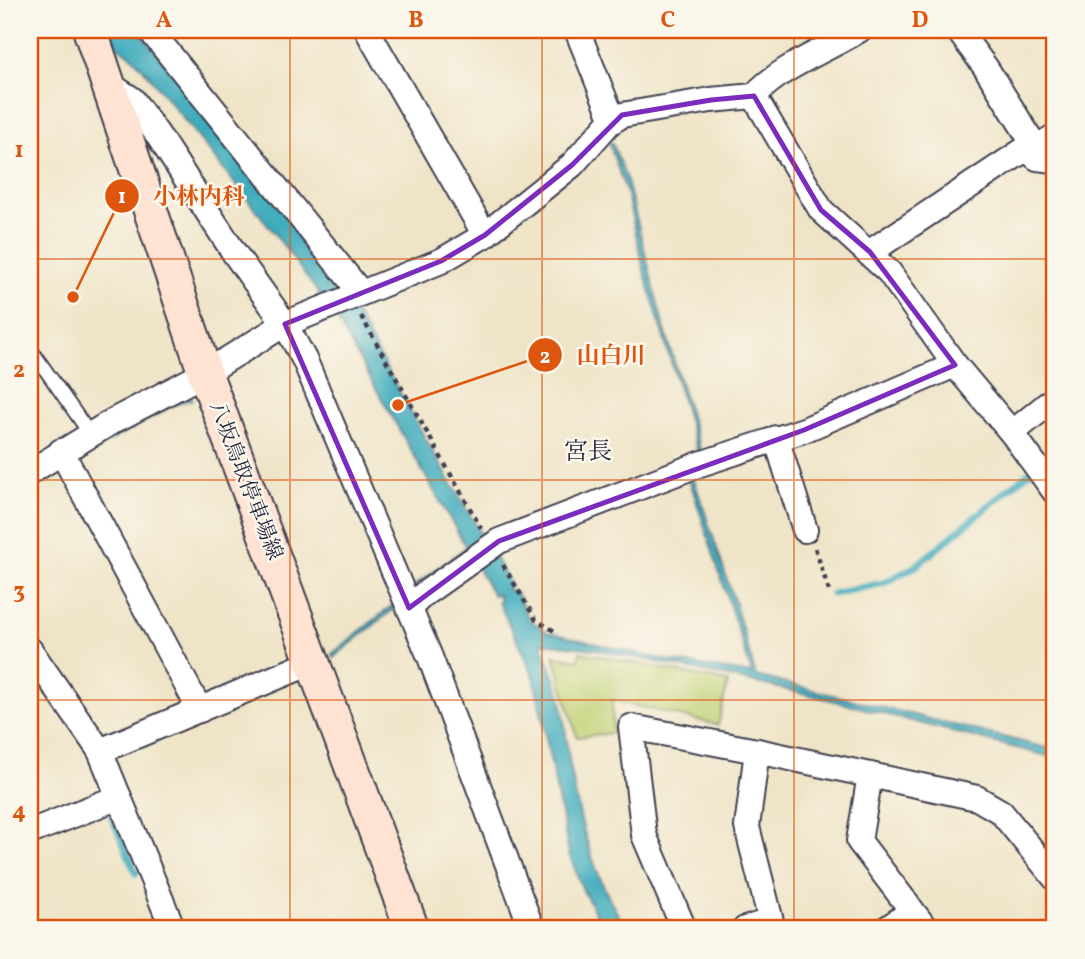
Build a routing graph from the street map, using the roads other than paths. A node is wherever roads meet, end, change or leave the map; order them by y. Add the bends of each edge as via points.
1 (90, 30) edge
2 (150, 30) edge
3 (367, 30) edge
4 (577, 30) edge
5 (859, 30) edge
6 (958, 30) edge
7 (107, 83) junction
8 (754, 96) junction
9 (613, 120) junction
10 (1038, 143) edge
11 (1055, 160) edge
12 (485, 235) junction
13 (870, 252) junction
14 (356, 295) junction
15 (285, 324) junction
16 (30, 348) edge
17 (955, 365) junction
18 (205, 373) junction
19 (1055, 398) edge
20 (1012, 433) junction
21 (90, 434) junction
22 (776, 438) junction
23 (61, 452) junction
24 (30, 472) edge
25 (1055, 492) edge
26 (805, 530) road end
27 (409, 608) junction
28 (31, 653) edge
29 (313, 663) junction
30 (200, 710) junction
31 (100, 751) junction
32 (757, 751) junction
33 (870, 775) junction
34 (119, 797) junction
35 (30, 832) edge
36 (1055, 878) edge
37 (919, 920) edge
38 (771, 925) edge
39 (173, 929) edge
40 (412, 929) edge
41 (532, 929) edge
42 (684, 929) edge
43 (744, 929) edge
44 (886, 929) edge

1 - 7 main road, 八坂鳥取停車場線
2 - 14 street
3 - 12 street
4 - 9 street
5 - 8 street via 785,72
6 - 10 street
7 - 15 street via 132,99
7 - 18 main road, 八坂鳥取停車場線
8 - 9 street via 628,113
8 - 13 street via 821,210
9 - 12 street via 572,165
10 - 11 street via 1037,158
10 - 13 street
12 - 14 street via 440,261
13 - 17 street
14 - 15 street
15 - 18 street
15 - 27 street via 305,361
16 - 21 lane
17 - 20 street
17 - 22 street
18 - 21 street
18 - 29 main road, 八坂鳥取停車場線
19 - 20 street
20 - 25 street
21 - 23 street
22 - 26 street
22 - 27 street via 499,541
23 - 24 street
23 - 30 street
27 - 41 street
28 - 31 street
29 - 30 street
29 - 40 main road, 八坂鳥取停車場線
30 - 31 street
31 - 34 street
32 - 33 street
32 - 38 street via 747,827
32 - 42 street via 631,727 644,835
33 - 36 street via 977,797 1000,812
33 - 37 street via 859,841
34 - 35 street
34 - 39 street
37 - 44 street
38 - 43 street

